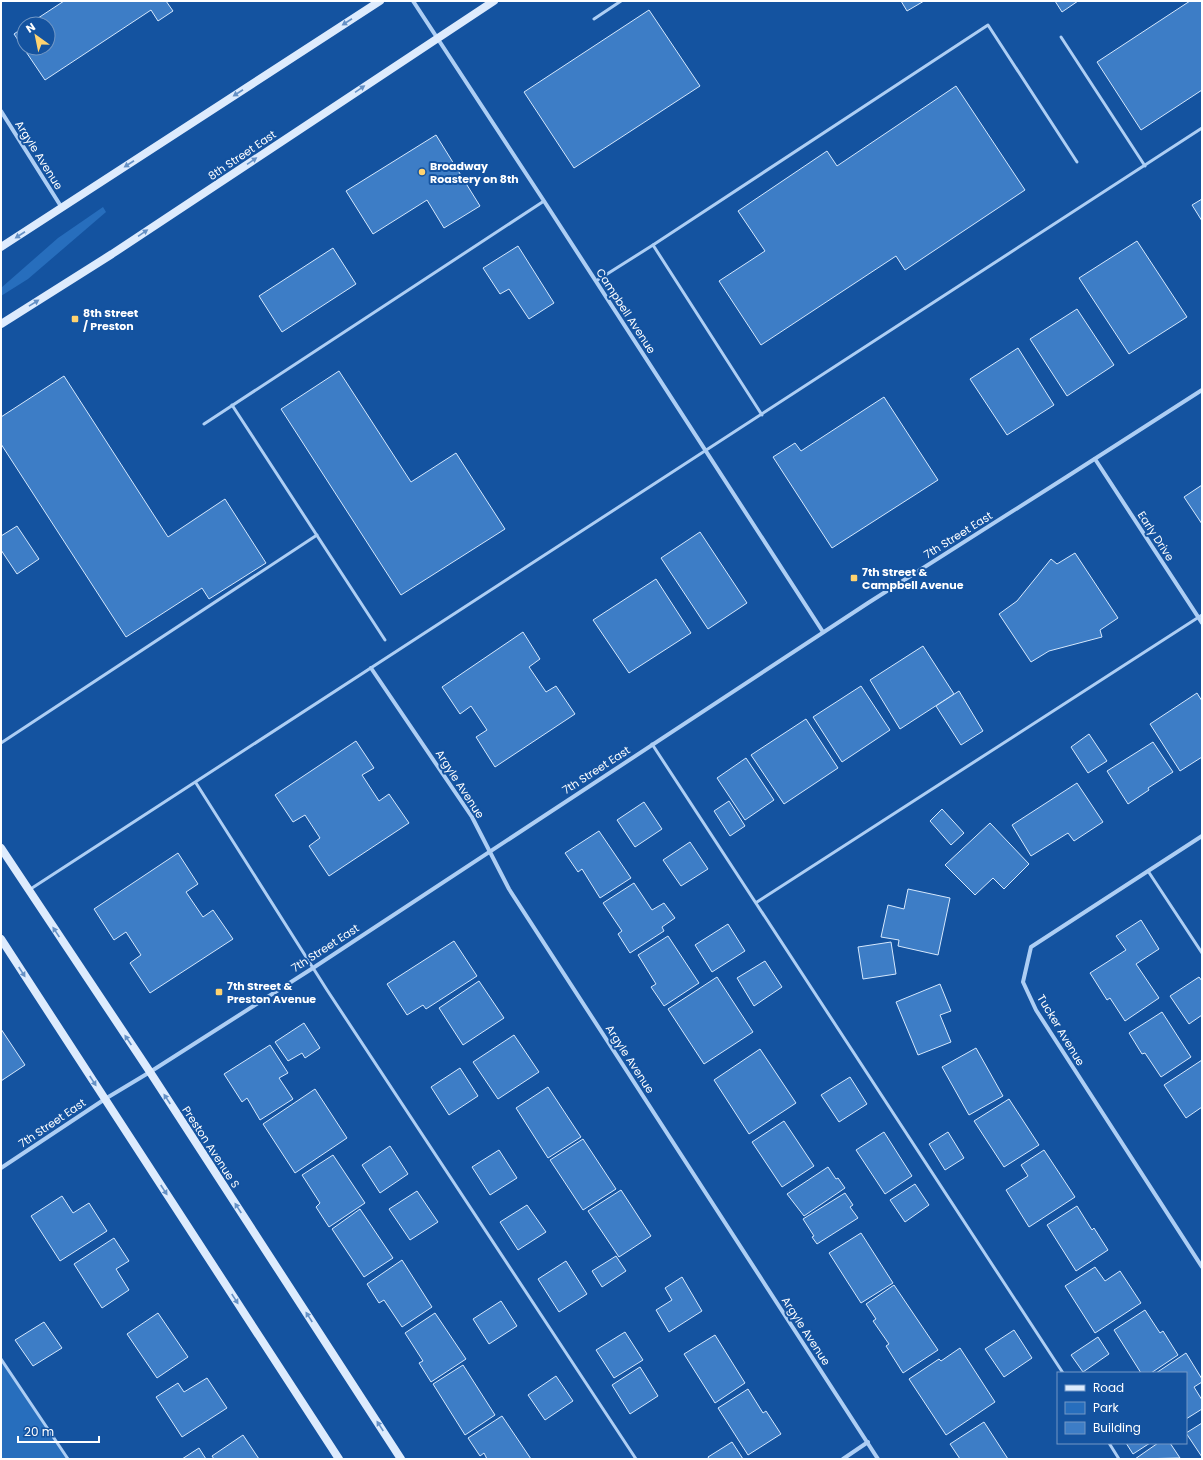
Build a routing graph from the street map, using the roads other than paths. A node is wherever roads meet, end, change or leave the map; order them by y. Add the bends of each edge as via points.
1 (380, 1) edge
2 (413, 1) edge
3 (494, 1) edge
4 (621, 1) edge
5 (594, 19) dead end
6 (437, 37) junction
7 (1061, 37) dead end
8 (1, 111) edge
9 (3, 118) edge
10 (1202, 128) edge
11 (1077, 162) dead end
12 (1145, 166) junction
13 (544, 200) junction
14 (62, 208) junction
15 (653, 245) junction
16 (1, 247) edge
17 (596, 281) junction
18 (1, 324) edge
19 (1202, 390) edge
20 (232, 405) junction
21 (762, 415) junction
22 (204, 424) dead end
23 (706, 452) junction
24 (1094, 459) junction
25 (317, 535) junction
26 (1200, 616) edge
27 (1202, 623) edge
28 (823, 632) junction
29 (385, 640) dead end
30 (371, 668) junction
31 (1, 743) edge
32 (652, 744) junction
33 (196, 783) junction
34 (1202, 836) edge
35 (1, 848) edge
36 (489, 852) junction
37 (1148, 870) junction
38 (29, 890) junction
39 (757, 902) junction
40 (1, 940) edge
41 (1202, 953) edge
42 (313, 968) junction
43 (150, 1072) junction
44 (105, 1099) junction
45 (1, 1168) edge
46 (1202, 1267) edge
47 (1, 1359) edge
48 (1062, 1372) edge
49 (868, 1442) junction
50 (1110, 1444) edge
51 (68, 1459) edge
52 (339, 1459) edge
53 (401, 1459) edge
54 (636, 1459) edge
55 (843, 1459) edge
56 (878, 1459) edge
57 (1119, 1459) edge

1 -> 14 main road
2 - 6 street, Campbell Avenue
3 - 6 main road, 8th Street East
4 - 5 lane
6 - 13 street, Campbell Avenue
18 -> 6 main road, 8th Street East via 112,254
7 - 12 lane
8 - 9 street, Argyle Avenue
9 - 14 street, Argyle Avenue
10 - 12 lane
11 - 15 lane via 988,25
12 - 21 lane
13 - 17 street, Campbell Avenue
13 - 20 lane
14 -> 16 main road
15 - 17 lane
15 - 21 lane
17 - 23 street, Campbell Avenue
19 - 24 street, 7th Street East
20 - 22 lane
20 - 25 lane
21 - 23 lane
23 - 28 street, Campbell Avenue
23 - 30 lane
24 - 26 street, Early Drive
24 - 28 street, 7th Street East
25 - 29 lane
25 - 31 lane
26 - 27 street, Early Drive
26 - 39 lane
28 - 32 street, 7th Street East
30 - 33 lane
30 - 36 street, Argyle Avenue via 472,817
32 - 36 street, 7th Street East
32 - 39 lane
33 - 38 lane
33 - 42 lane
34 - 37 street, Tucker Avenue
35 - 38 main road, Preston Avenue S
36 - 42 street, 7th Street East
36 - 49 street, Argyle Avenue via 509,889
37 - 41 lane
37 - 46 street, Tucker Avenue via 1031,947 1023,982 1036,1010
43 -> 38 main road, Preston Avenue S
39 - 48 lane
40 -> 44 main road
42 - 43 street, 7th Street East
42 - 54 lane
43 - 44 street, 7th Street East
53 -> 43 main road, Preston Avenue S
44 - 45 street, 7th Street East
44 -> 52 main road
47 - 51 lane
49 - 55 street
49 - 56 street, Argyle Avenue
50 - 57 lane

